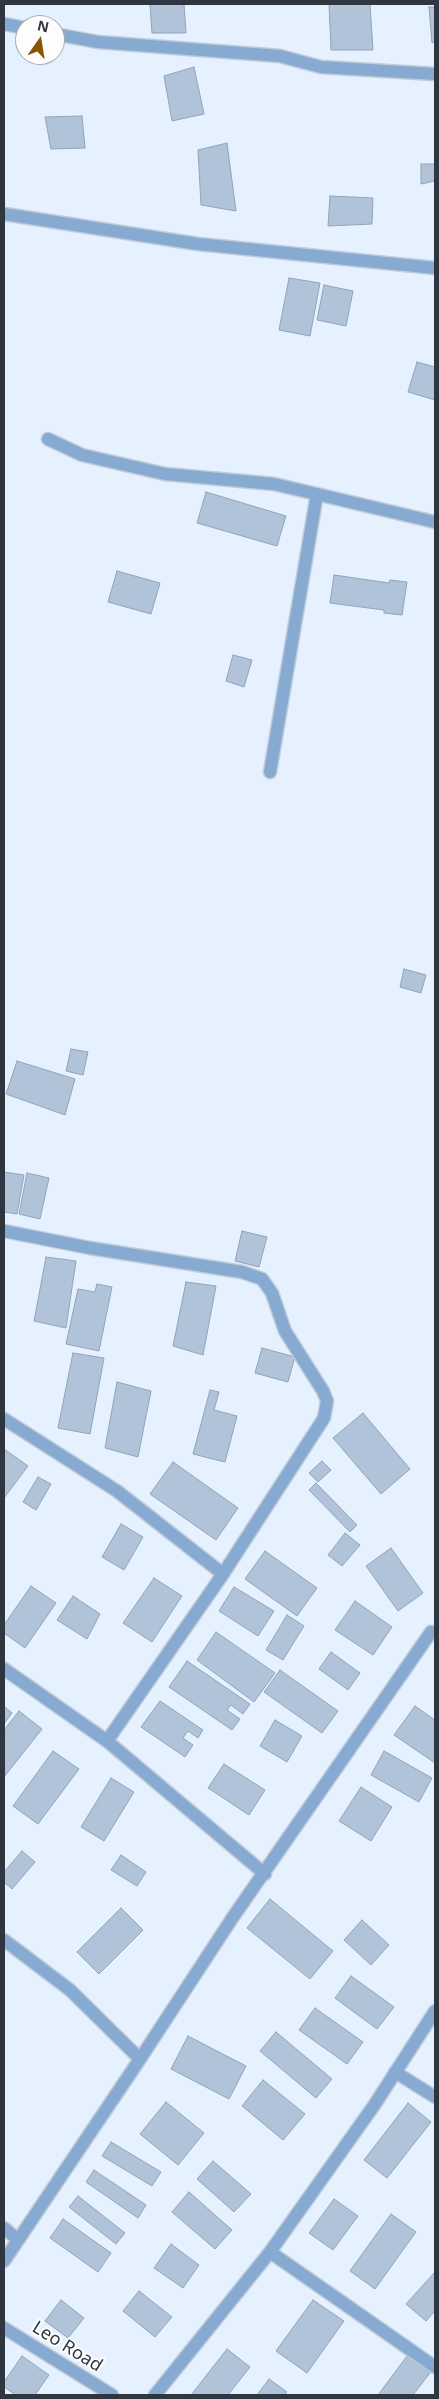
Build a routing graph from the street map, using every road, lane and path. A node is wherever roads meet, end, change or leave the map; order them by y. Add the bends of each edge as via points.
1 (65, 36) edge
2 (435, 74) edge
3 (4, 214) edge
4 (435, 268) edge
5 (48, 439) dead end
6 (317, 494) junction
7 (435, 522) edge
8 (270, 772) dead end
9 (4, 1231) edge
10 (4, 1419) edge
11 (223, 1574) junction
12 (431, 1632) dead end
13 (4, 1669) edge
14 (107, 1741) junction
15 (265, 1874) junction
16 (4, 1940) edge
17 (435, 2011) edge
18 (140, 2058) junction
19 (395, 2072) junction
20 (435, 2097) edge
21 (4, 2228) edge
22 (17, 2239) junction
23 (270, 2252) junction
24 (4, 2261) edge
25 (4, 2328) edge
26 (435, 2367) edge
27 (112, 2395) edge
28 (155, 2395) edge

1 - 2 street via 98,42 280,56 321,67
3 - 4 street via 198,244
5 - 6 street via 82,455 165,474 274,484
6 - 7 street
6 - 8 street
9 - 11 street via 242,1272 262,1279 272,1293 286,1332 324,1391 324,1418
10 - 11 street via 117,1491
11 - 14 street
12 - 15 street
13 - 14 street
14 - 15 street
15 - 18 street
16 - 18 street via 70,1990
17 - 19 street
18 - 22 street
19 - 20 street
19 - 23 street
21 - 22 street
22 - 24 street
23 - 26 street
23 - 28 street
25 - 27 street, Leo Road

